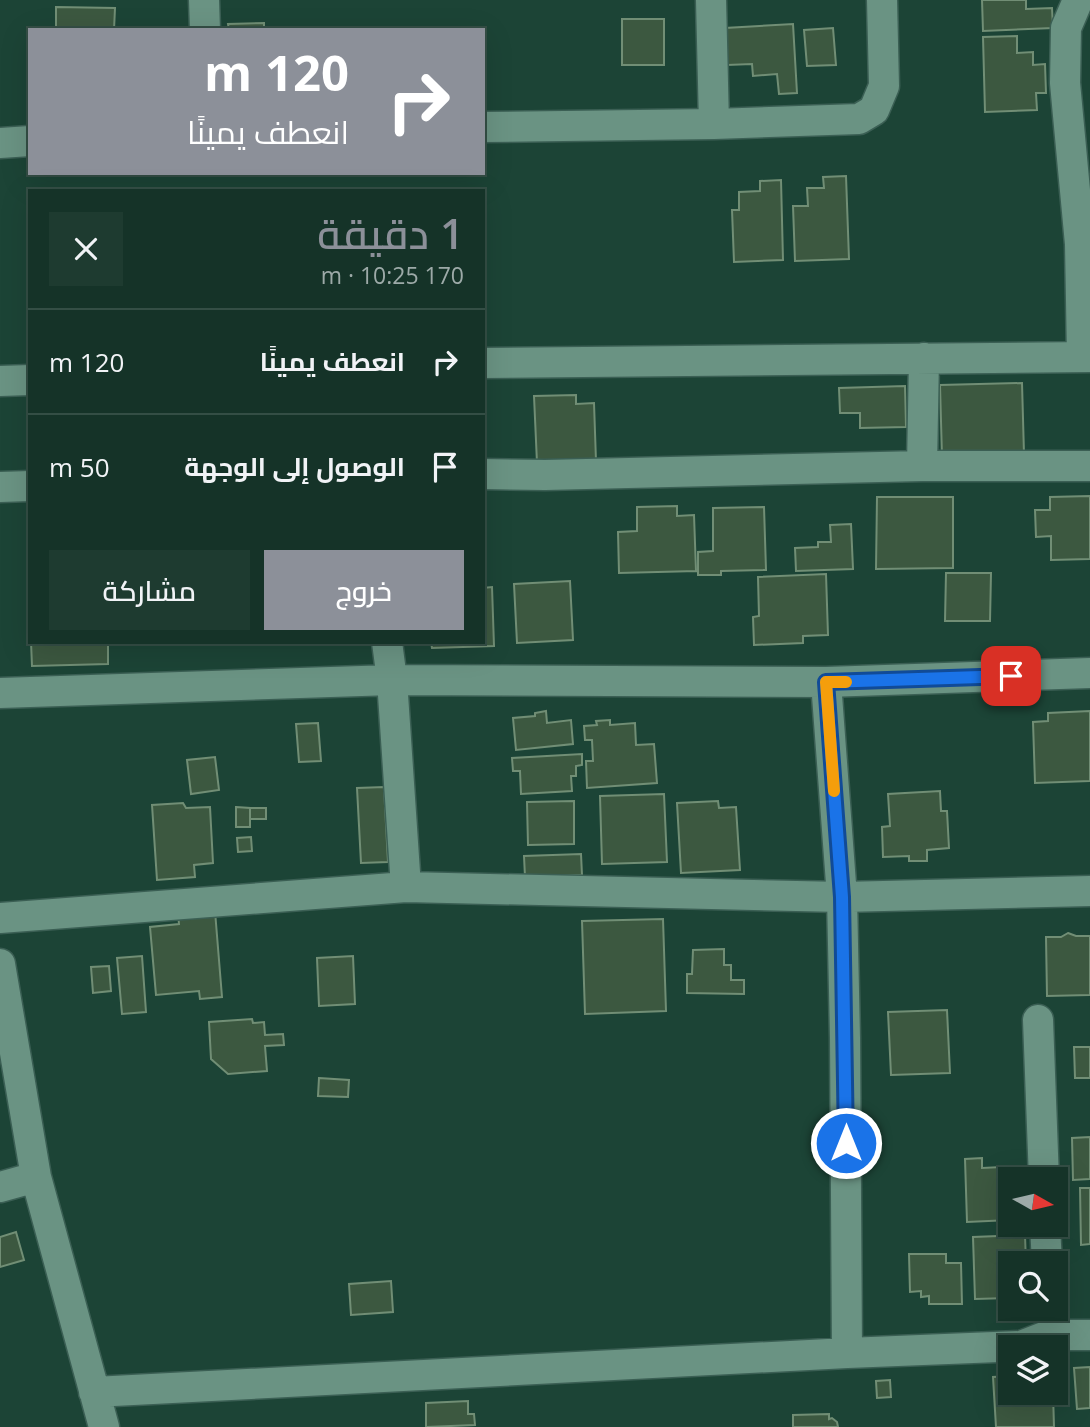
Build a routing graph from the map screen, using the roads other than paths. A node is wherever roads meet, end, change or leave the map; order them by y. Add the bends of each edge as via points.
1 (204, 0) edge
2 (711, 0) edge
3 (882, 0) edge
4 (1082, 1) edge
5 (205, 28) edge
6 (713, 124) junction
7 (485, 127) edge
8 (28, 141) edge
9 (0, 143) edge
10 (1086, 357) edge
11 (924, 358) junction
12 (485, 363) edge
13 (0, 380) edge
14 (28, 380) edge
15 (922, 466) junction
16 (1090, 466) edge
17 (485, 474) edge
18 (28, 486) edge
19 (0, 487) edge
20 (387, 644) edge
21 (1090, 673) edge
22 (392, 680) junction
23 (826, 682) junction
24 (0, 693) edge
25 (406, 887) junction
26 (1090, 891) edge
27 (842, 897) junction
28 (0, 918) edge
29 (0, 964) edge
30 (1038, 1020) dead end
31 (1044, 1167) edge
32 (36, 1177) junction
33 (0, 1187) edge
34 (1049, 1322) edge
35 (1090, 1335) edge
36 (847, 1353) junction
37 (94, 1392) junction
38 (104, 1427) edge

1 - 5 street
2 - 6 street
3 - 6 street via 884,86 874,110 859,119
4 - 10 street via 1066,28 1065,83
6 - 7 street
8 - 9 street
10 - 11 street
11 - 12 street
11 - 15 street
13 - 14 street
15 - 16 street
15 - 17 street
18 - 19 street
20 - 22 street
21 - 23 street
22 - 23 street
22 - 24 street
22 - 25 street
23 - 27 street
25 - 27 street
25 - 28 street
26 - 27 street
27 - 36 street
29 - 32 street
30 - 31 street
32 - 33 street
32 - 37 street
34 - 35 street
34 - 36 street via 1021,1346
36 - 37 street
37 - 38 street

